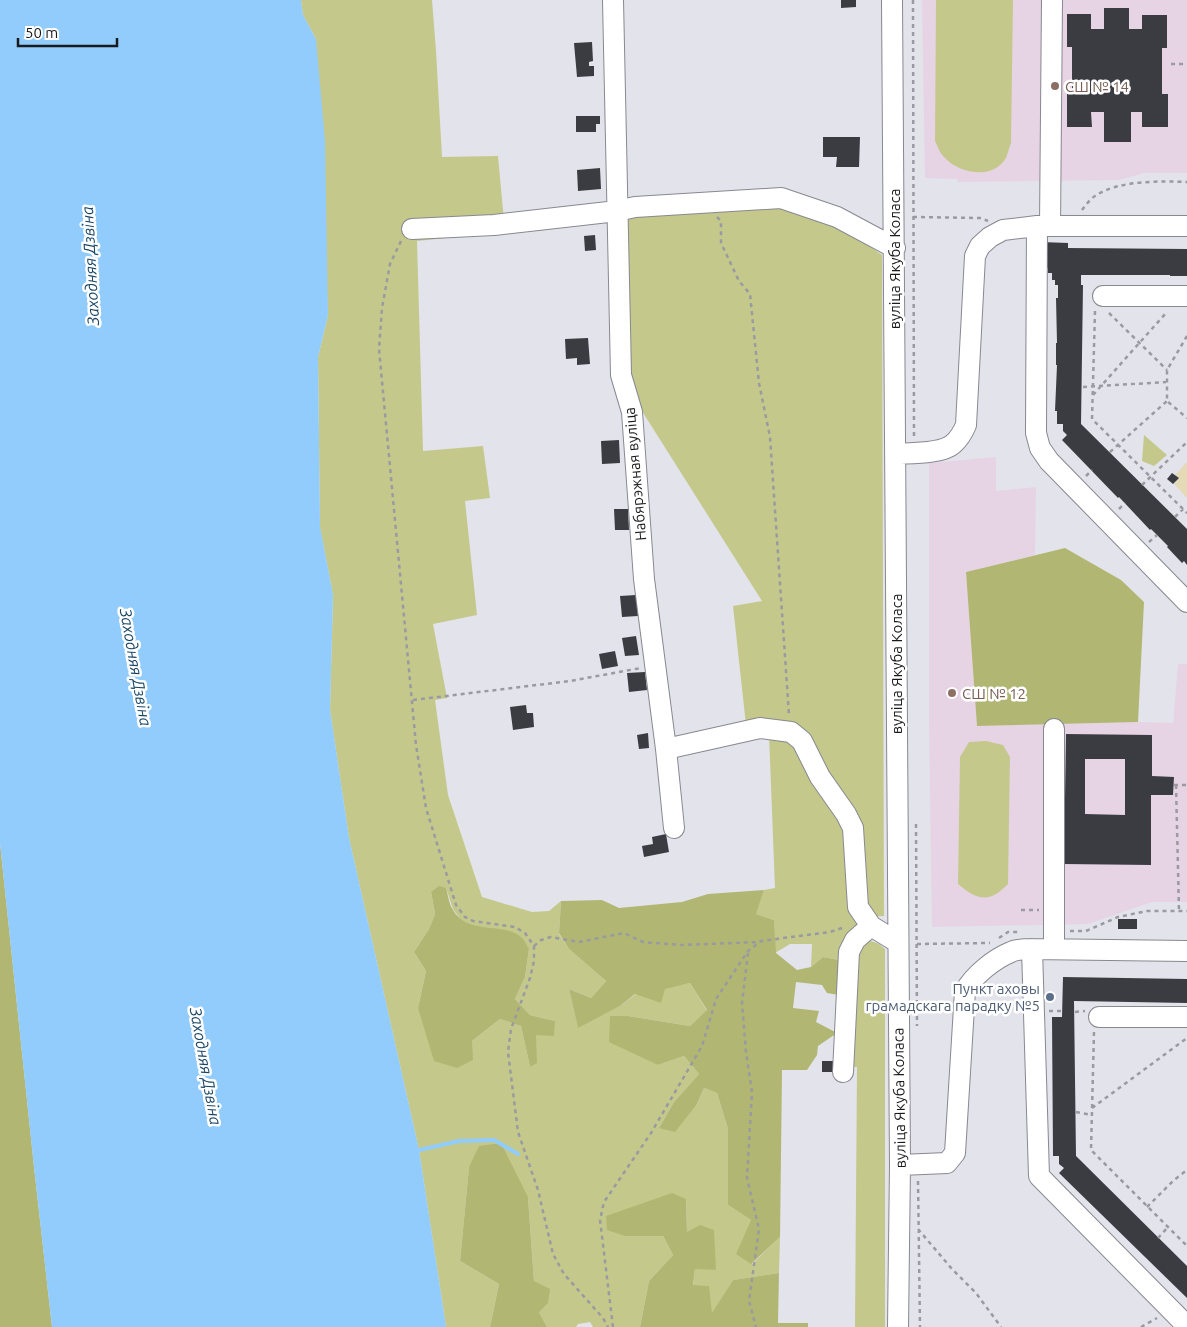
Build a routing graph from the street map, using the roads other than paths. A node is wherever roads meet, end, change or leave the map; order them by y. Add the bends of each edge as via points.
1 (613, 0) edge
2 (892, 0) edge
3 (1052, 0) edge
4 (617, 211) junction
5 (1051, 226) junction
6 (1187, 226) edge
7 (408, 233) road end
8 (894, 248) junction
9 (1187, 296) edge
10 (1102, 305) road end
11 (905, 454) junction
12 (1187, 602) edge
13 (1054, 729) dead end
14 (666, 749) junction
15 (674, 828) dead end
16 (868, 922) junction
17 (1029, 940) junction
18 (1054, 940) junction
19 (907, 943) junction
20 (1187, 951) edge
21 (1187, 1017) edge
22 (1096, 1021) road end
23 (843, 1072) dead end
24 (909, 1165) junction
25 (1187, 1326) edge
26 (898, 1327) edge

1 - 4 street, Набярэжная вуліца
2 - 8 street, вуліца Якуба Коласа
3 - 5 street
4 - 7 street
4 - 8 street via 635,207 781,198 837,217
4 - 14 street, Набярэжная вуліца via 621,375 632,412 644,579
5 - 6 street
5 - 11 street via 1003,230 990,237 977,251 966,425 952,446
5 - 12 street via 1036,433 1040,448
8 - 11 street, вуліца Якуба Коласа
9 - 10 street
11 - 19 street, вуліца Якуба Коласа
13 - 18 street
14 - 15 street, Набярэжная вуліца
14 - 16 street via 760,728 791,732 802,741 820,777 853,828 858,907
16 - 19 street
16 - 23 street via 849,952
17 - 18 street
17 - 24 street via 970,981 965,991 955,1153 947,1163
17 - 25 street via 1039,1176
18 - 20 street
19 - 24 street, вуліца Якуба Коласа
21 - 22 street
24 - 26 street, вуліца Якуба Коласа

